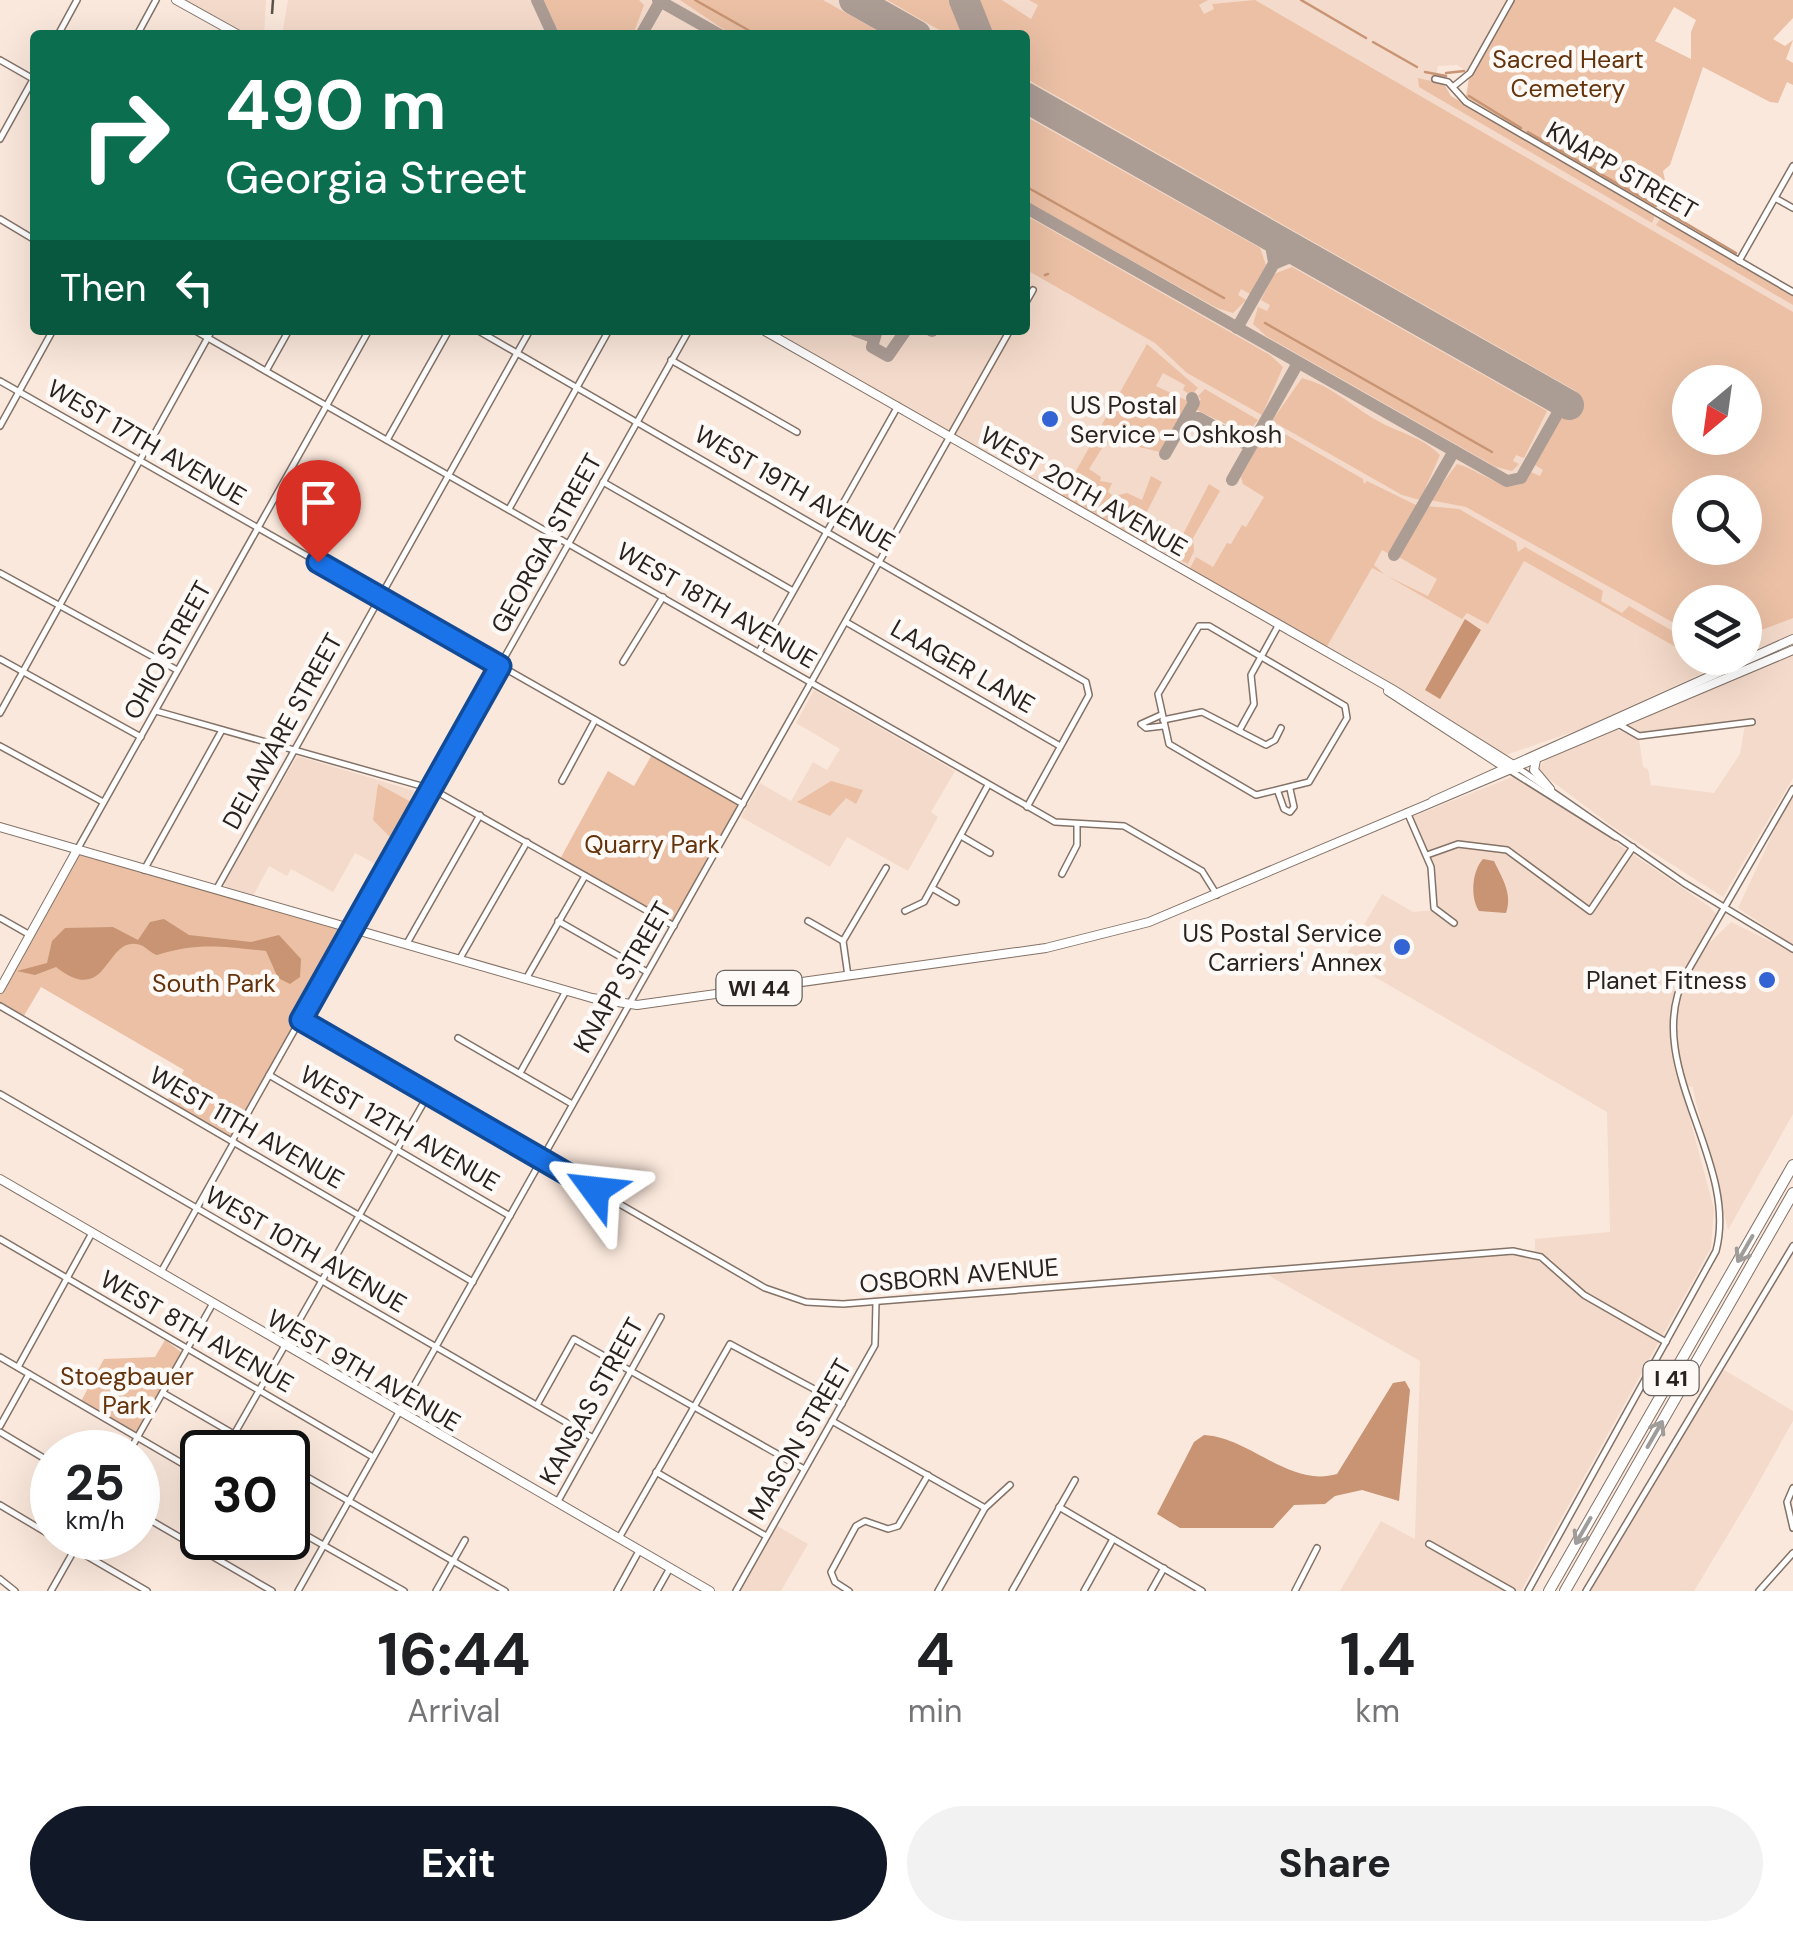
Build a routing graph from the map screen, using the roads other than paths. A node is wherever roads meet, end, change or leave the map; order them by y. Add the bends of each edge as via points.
1 (77, 0) edge
2 (156, 0) edge
3 (176, 0) edge
4 (1511, 0) edge
5 (222, 25) junction
6 (61, 30) edge
7 (140, 30) edge
8 (219, 30) edge
9 (230, 30) edge
10 (0, 60) edge
11 (30, 75) edge
12 (1435, 79) dead end
13 (1454, 86) junction
14 (30, 87) edge
15 (0, 139) edge
16 (1793, 166) edge
17 (1775, 198) junction
18 (1793, 208) edge
19 (0, 220) edge
20 (30, 237) edge
21 (1739, 260) junction
22 (1033, 290) dead end
23 (1793, 292) edge
24 (1030, 295) edge
25 (50, 335) edge
26 (202, 335) edge
27 (209, 335) edge
28 (286, 335) edge
29 (366, 335) edge
30 (446, 335) edge
31 (486, 335) edge
32 (527, 335) edge
33 (606, 335) edge
34 (685, 335) edge
35 (772, 335) edge
36 (1007, 335) edge
37 (207, 338) junction
38 (517, 352) junction
39 (672, 360) junction
40 (266, 371) junction
41 (0, 382) edge
42 (577, 388) junction
43 (18, 392) junction
44 (327, 405) junction
45 (898, 406) junction
46 (638, 422) junction
47 (0, 426) edge
48 (797, 432) dead end
49 (951, 437) junction
50 (388, 440) junction
51 (140, 460) junction
52 (448, 474) junction
53 (603, 482) junction
54 (510, 509) junction
55 (258, 528) junction
56 (828, 530) junction
57 (570, 544) junction
58 (881, 560) junction
59 (0, 573) edge
60 (794, 592) junction
61 (380, 597) junction
62 (663, 597) junction
63 (59, 606) junction
64 (846, 622) junction
65 (1278, 626) junction
66 (1793, 638) edge
67 (1793, 650) edge
68 (759, 652) junction
69 (1261, 656) junction
70 (0, 659) edge
71 (623, 662) dead end
72 (500, 666) junction
73 (178, 670) junction
74 (22, 672) junction
75 (812, 682) junction
76 (1385, 688) junction
77 (156, 710) junction
78 (0, 713) edge
79 (596, 720) junction
80 (1163, 720) junction
81 (1752, 722) dead end
82 (1620, 724) junction
83 (1281, 728) dead end
84 (222, 730) junction
85 (1240, 731) junction
86 (1590, 732) junction
87 (141, 737) junction
88 (0, 746) edge
89 (1060, 746) junction
90 (294, 750) junction
91 (1486, 754) junction
92 (1536, 760) junction
93 (1511, 767) junction
94 (1482, 776) junction
95 (562, 781) dead end
96 (988, 784) junction
97 (432, 789) junction
98 (1290, 789) junction
99 (1550, 789) junction
100 (1793, 789) edge
101 (1278, 792) junction
102 (104, 802) junction
103 (1432, 802) junction
104 (743, 804) junction
105 (1027, 807) junction
106 (1406, 812) junction
107 (480, 816) junction
108 (1077, 826) junction
109 (0, 828) edge
110 (960, 836) junction
111 (1623, 840) junction
112 (526, 842) junction
113 (1632, 847) junction
114 (77, 850) junction
115 (990, 853) dead end
116 (1427, 856) junction
117 (886, 868) dead end
118 (144, 870) junction
119 (1062, 874) dead end
120 (585, 876) junction
121 (932, 888) junction
122 (216, 890) junction
123 (1217, 896) junction
124 (956, 902) dead end
125 (905, 910) dead end
126 (1725, 910) junction
127 (0, 918) edge
128 (558, 921) junction
129 (808, 921) dead end
130 (1454, 923) dead end
131 (674, 926) junction
132 (353, 929) junction
133 (30, 935) junction
134 (843, 941) junction
135 (406, 945) junction
136 (1793, 949) edge
137 (459, 960) junction
138 (648, 972) junction
139 (848, 976) junction
140 (526, 979) junction
141 (0, 990) edge
142 (566, 991) junction
143 (0, 1006) edge
144 (630, 1006) junction
145 (301, 1020) junction
146 (458, 1038) dead end
147 (520, 1073) junction
148 (269, 1075) junction
149 (0, 1094) edge
150 (429, 1094) junction
151 (573, 1104) junction
152 (233, 1141) junction
153 (397, 1149) junction
154 (542, 1160) junction
155 (1793, 1164) edge
156 (0, 1179) edge
157 (1793, 1192) edge
158 (197, 1208) junction
159 (359, 1216) junction
160 (510, 1216) junction
161 (92, 1233) junction
162 (0, 1239) edge
163 (1793, 1246) edge
164 (160, 1274) junction
165 (68, 1278) junction
166 (321, 1280) junction
167 (473, 1282) junction
168 (876, 1302) junction
169 (212, 1305) junction
170 (661, 1317) dead end
171 (1666, 1342) junction
172 (284, 1346) junction
173 (187, 1348) junction
174 (436, 1348) junction
175 (0, 1357) edge
176 (18, 1368) junction
177 (630, 1371) junction
178 (29, 1374) junction
179 (259, 1390) junction
180 (163, 1393) junction
181 (842, 1404) junction
182 (536, 1405) junction
183 (694, 1407) junction
184 (398, 1413) junction
185 (832, 1421) junction
186 (0, 1429) edge
187 (124, 1430) edge
188 (142, 1430) edge
189 (226, 1430) edge
190 (237, 1430) edge
191 (594, 1438) junction
192 (30, 1449) edge
193 (373, 1457) junction
194 (804, 1470) junction
195 (656, 1472) junction
196 (928, 1476) junction
197 (310, 1479) edge
198 (1074, 1480) dead end
199 (1010, 1485) dead end
200 (1793, 1488) edge
201 (348, 1501) junction
202 (557, 1504) junction
203 (0, 1505) edge
204 (985, 1508) junction
205 (1059, 1508) junction
206 (30, 1522) edge
207 (160, 1526) edge
208 (1793, 1528) edge
209 (767, 1536) junction
210 (310, 1538) edge
211 (618, 1539) junction
212 (1114, 1539) junction
213 (465, 1540) dead end
214 (1429, 1544) dead end
215 (323, 1546) junction
216 (1318, 1548) dead end
217 (639, 1551) junction
218 (1793, 1553) edge
219 (69, 1560) edge
220 (94, 1560) edge
221 (453, 1561) junction
222 (670, 1568) junction
223 (1164, 1568) junction
224 (0, 1580) edge
225 (15, 1591) edge
226 (51, 1591) edge
227 (147, 1591) edge
228 (272, 1591) edge
229 (298, 1591) edge
230 (404, 1591) edge
231 (436, 1591) edge
232 (505, 1591) edge
233 (617, 1591) edge
234 (656, 1591) edge
235 (710, 1591) edge
236 (736, 1591) edge
237 (850, 1591) edge
238 (938, 1591) edge
239 (1012, 1591) edge
240 (1084, 1591) edge
241 (1151, 1591) edge
242 (1202, 1591) edge
243 (1295, 1591) edge
244 (1512, 1591) edge
245 (1528, 1591) edge
246 (1549, 1591) edge
247 (1565, 1591) edge
248 (1586, 1591) edge
249 (1759, 1591) edge

1 - 6 street
2 - 7 street
3 - 5 main road
4 - 13 street via 1468,76
5 - 8 street
5 - 9 main road
10 - 11 street
12 - 13 street, KNAPP STREET
13 - 21 street, KNAPP STREET via 1466,102
14 - 15 street
16 - 17 street
17 - 18 street
17 - 21 street
19 - 20 street
21 - 23 street, KNAPP STREET
22 - 24 street
25 - 43 street
26 - 37 street, WEST 18TH AVENUE
27 - 37 street
28 - 40 street
29 - 44 street, OHIO STREET
30 - 50 street
31 - 38 street, WEST 19TH AVENUE
32 - 38 street, DELAWARE STREET
33 - 42 street
34 - 39 street, GEORGIA STREET
35 - 45 main road, WEST 20TH AVENUE
36 - 49 street, KNAPP STREET
37 - 40 street, WEST 18TH AVENUE
37 - 51 street
38 - 42 street, WEST 19TH AVENUE
38 - 52 street, DELAWARE STREET
39 - 46 street, GEORGIA STREET
39 - 48 street
40 - 44 street, WEST 18TH AVENUE
41 - 43 street, WEST 17TH AVENUE
42 - 46 street, WEST 19TH AVENUE
42 - 54 street
43 - 47 street
43 - 51 street, WEST 17TH AVENUE
44 - 50 street, WEST 18TH AVENUE
44 - 55 street, OHIO STREET
45 - 49 main road, WEST 20TH AVENUE
45 - 56 street
46 - 53 street, GEORGIA STREET
46 - 56 street, WEST 19TH AVENUE
49 - 58 street, KNAPP STREET
49 - 65 main road, WEST 20TH AVENUE
50 - 52 street, WEST 18TH AVENUE
51 - 55 street, WEST 17TH AVENUE
51 - 63 street
52 - 54 street, WEST 18TH AVENUE
52 - 61 street, DELAWARE STREET
53 - 57 street, GEORGIA STREET
53 - 60 street
54 - 57 street, WEST 18TH AVENUE
55 - 61 street, WEST 17TH AVENUE
55 - 73 street, OHIO STREET
56 - 58 street, WEST 19TH AVENUE
56 - 60 street
57 - 62 street, WEST 18TH AVENUE
57 - 72 street, GEORGIA STREET
58 - 64 street, KNAPP STREET
58 - 89 street, WEST 19TH AVENUE via 1090,687
59 - 63 street
60 - 68 street
61 - 72 street, WEST 17TH AVENUE
61 - 90 street, DELAWARE STREET
62 - 68 street, WEST 18TH AVENUE
62 - 71 street
63 - 73 street
63 - 74 street
64 - 75 street, KNAPP STREET
64 - 89 street, LAAGER LANE
65 - 69 street
65 - 76 main road, WEST 20TH AVENUE
66 - 82 main road, WI 44
67 - 82 main road, WI 44
68 - 75 street, WEST 18TH AVENUE
69 - 80 street via 1208,626 1195,628 1159,689
69 - 85 street via 1250,678 1254,704
69 - 98 street via 1347,710 1312,779
70 - 74 street
72 - 79 street, WEST 17TH AVENUE
72 - 97 street, GEORGIA STREET
73 - 77 street, OHIO STREET
74 - 78 street
74 - 87 street
75 - 96 street, WEST 18TH AVENUE
75 - 104 street, KNAPP STREET
76 - 91 main road, WEST 20TH AVENUE
76 - 93 main road, WEST 20TH AVENUE
77 - 84 street
77 - 87 street, OHIO STREET
79 - 95 street
79 - 104 street, WEST 17TH AVENUE
80 - 85 street via 1202,712
80 - 101 street via 1172,747 1252,794
81 - 82 street via 1642,736
82 - 86 main road, WI 44
83 - 85 street via 1266,745
84 - 90 street
84 - 118 street
86 - 92 main road, WI 44
86 - 93 main road, WI 44
87 - 102 street, OHIO STREET
88 - 102 street
89 - 105 street
90 - 97 street
90 - 122 street, DELAWARE STREET
91 - 93 main road, WEST 20TH AVENUE
91 - 94 main road via 1489,766
92 - 93 main road, WI 44
92 - 99 main road via 1534,770
93 - 94 main road, WI 44
93 - 99 street, WEST 20TH AVENUE
93 - 103 main road, WI 44
93 - 111 street, WEST 20TH AVENUE
94 - 103 main road, WI 44
96 - 105 street, WEST 18TH AVENUE
96 - 110 street
97 - 107 street
97 - 132 street, GEORGIA STREET
98 - 101 street
98 - 101 street via 1290,812
99 - 111 street, WEST 20TH AVENUE
100 - 126 street
102 - 114 street, OHIO STREET
103 - 106 main road, WI 44
104 - 131 street, KNAPP STREET
105 - 108 street, WEST 18TH AVENUE
106 - 116 street
106 - 123 main road, WI 44
107 - 112 street
107 - 135 street
108 - 119 street via 1077,845
108 - 123 street, WEST 18TH AVENUE via 1124,826 1202,871
109 - 114 main road
110 - 115 street
110 - 121 street
111 - 113 street, WEST 20TH AVENUE
112 - 120 street
112 - 137 street
113 - 116 street via 1590,911 1507,850 1458,844
113 - 126 street, WEST 20TH AVENUE
114 - 118 main road, WI 44
114 - 133 main road, OHIO STREET
116 - 130 street via 1434,908
117 - 134 street
118 - 122 main road, WI 44
120 - 128 street
120 - 131 street
121 - 124 street
121 - 125 street via 921,905
122 - 132 main road, WI 44
123 - 139 main road, WI 44 via 1079,941
126 - 136 street, WEST 20TH AVENUE
126 - 171 street via 1681,984 1673,1023 1720,1235
127 - 133 street
128 - 138 street
128 - 140 street
129 - 134 street
131 - 138 street, KNAPP STREET
132 - 135 main road, WI 44
132 - 145 street, GEORGIA STREET
133 - 141 main road, OHIO STREET
134 - 139 street
135 - 137 main road, WI 44
137 - 140 main road, WI 44
138 - 144 street, KNAPP STREET
139 - 144 main road, WI 44
140 - 142 main road, WI 44
142 - 144 main road, WI 44
142 - 147 street
143 - 152 street, WEST 11TH AVENUE
144 - 151 street, KNAPP STREET
145 - 148 street, GEORGIA STREET
145 - 150 street, OSBORN AVENUE
146 - 147 street
147 - 151 street
148 - 152 street, GEORGIA STREET
148 - 153 street, WEST 12TH AVENUE
149 - 158 street, WEST 10TH AVENUE
150 - 153 street
150 - 154 street, OSBORN AVENUE
151 - 154 street, KNAPP STREET
152 - 158 street, GEORGIA STREET
152 - 159 street, WEST 11TH AVENUE
153 - 159 street
153 - 160 street, WEST 12TH AVENUE
154 - 160 street, KNAPP STREET
154 - 168 street, OSBORN AVENUE via 773,1292 818,1304
155 -> 246 highway, I 41
156 - 161 main road, WEST 9TH AVENUE
247 -> 157 highway, I 41
158 - 164 street, GEORGIA STREET
158 - 166 street, WEST 10TH AVENUE
159 - 166 street
159 - 167 street, WEST 11TH AVENUE
160 - 167 street, KNAPP STREET
161 - 164 main road, WEST 9TH AVENUE
161 - 165 street
162 - 165 street, WEST 8TH AVENUE
163 - 248 street
164 - 169 main road, WEST 9TH AVENUE
165 - 173 street, WEST 8TH AVENUE
165 - 176 street
166 - 172 street
166 - 174 street, WEST 10TH AVENUE
167 - 174 street, KNAPP STREET
168 - 171 street, OSBORN AVENUE via 1520,1252 1542,1258 1584,1295
168 - 181 street, MASON STREET via 875,1346
169 - 172 main road, WEST 9TH AVENUE
169 - 173 street
170 - 177 street, KANSAS STREET
171 - 245 street
172 - 179 street
172 - 184 main road, WEST 9TH AVENUE
173 - 179 street, WEST 8TH AVENUE
173 - 180 street
174 - 182 street, WEST 10TH AVENUE
174 - 184 street, KNAPP STREET
175 - 176 street
176 - 178 street
177 - 182 street via 574,1339
177 - 183 street
177 - 191 street, KANSAS STREET
178 - 186 street
178 - 187 street
179 - 190 street
179 - 193 street, WEST 8TH AVENUE
180 - 188 street
180 - 189 street
181 - 183 street via 731,1343
181 - 185 street, MASON STREET
182 - 191 street, WEST 10TH AVENUE
183 - 194 street
183 - 195 street
184 - 193 street, KNAPP STREET
184 - 202 main road, WEST 9TH AVENUE
185 - 194 street, MASON STREET
185 - 196 street
186 - 192 street
191 - 202 street, KANSAS STREET
193 - 201 street, KNAPP STREET
194 - 209 street, MASON STREET
195 - 209 street
195 - 211 street
196 - 204 street
196 - 237 street via 898,1526 856,1526 831,1576
197 - 201 street
198 - 205 street
199 - 204 street
200 - 208 street via 1787,1502
201 - 215 street, KNAPP STREET
201 - 221 street
202 - 211 main road, WEST 9TH AVENUE
203 - 206 street
204 - 238 street
205 - 212 street
205 - 239 street
207 - 228 street
209 - 236 street, MASON STREET
210 - 215 street
211 - 217 main road, WEST 9TH AVENUE
212 - 223 street
212 - 240 street
213 - 221 street
214 - 244 street
215 - 229 street, KNAPP STREET
215 - 230 street
216 - 243 street
217 - 222 main road, WEST 9TH AVENUE
217 - 233 street
218 - 249 street
219 - 226 street
220 - 227 street
221 - 231 street
221 - 232 street
222 - 234 street
222 - 235 main road, WEST 9TH AVENUE
223 - 241 street
223 - 242 street
224 - 225 street

